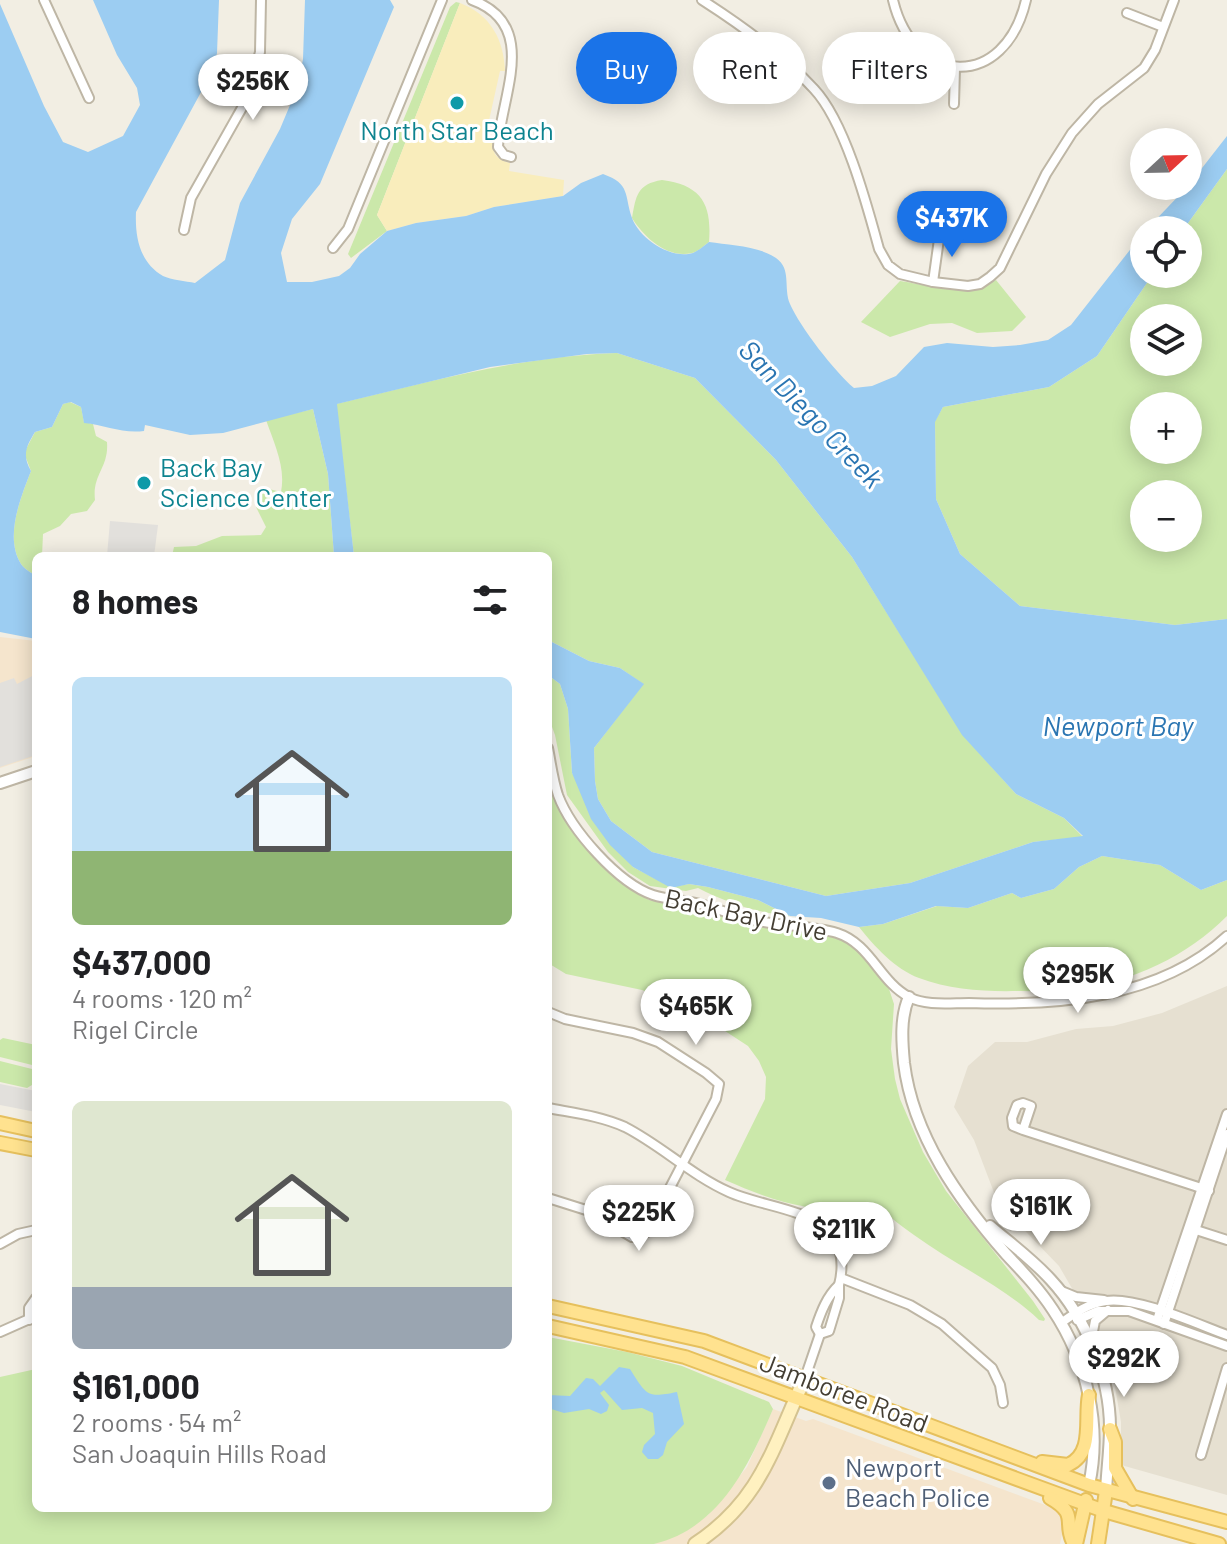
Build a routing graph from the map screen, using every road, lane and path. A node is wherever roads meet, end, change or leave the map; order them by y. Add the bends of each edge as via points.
1 (44, 0) edge
2 (261, 0) edge
3 (442, 0) edge
4 (472, 0) edge
5 (702, 0) edge
6 (893, 0) edge
7 (1026, 0) edge
8 (1174, 0) edge
9 (1127, 13) dead end
10 (1163, 27) junction
11 (906, 32) edge
12 (956, 68) edge
13 (89, 98) dead end
14 (511, 157) dead end
15 (184, 230) dead end
16 (940, 232) dead end
17 (333, 248) dead end
18 (933, 282) junction
19 (552, 768) edge
20 (32, 772) edge
21 (0, 783) edge
22 (1227, 936) edge
23 (909, 997) junction
24 (552, 1014) edge
25 (552, 1109) edge
26 (1227, 1114) edge
27 (0, 1123) edge
28 (32, 1130) edge
29 (1023, 1130) dead end
30 (1227, 1134) edge
31 (0, 1143) edge
32 (32, 1149) edge
33 (683, 1165) junction
34 (1205, 1190) junction
35 (552, 1199) edge
36 (974, 1212) junction
37 (1192, 1228) junction
38 (32, 1231) edge
39 (1227, 1240) edge
40 (0, 1244) edge
41 (840, 1282) junction
42 (1059, 1289) junction
43 (1106, 1305) junction
44 (552, 1307) edge
45 (829, 1311) junction
46 (1077, 1316) junction
47 (32, 1318) edge
48 (1162, 1318) junction
49 (1061, 1323) junction
50 (552, 1327) edge
51 (0, 1332) edge
52 (820, 1334) junction
53 (1227, 1335) edge
54 (1091, 1346) junction
55 (1227, 1346) edge
56 (1227, 1368) edge
57 (805, 1378) junction
58 (1089, 1395) junction
59 (796, 1398) junction
60 (1003, 1403) dead end
61 (1110, 1429) junction
62 (1201, 1455) dead end
63 (1014, 1458) junction
64 (1089, 1485) junction
65 (1043, 1489) junction
66 (1106, 1491) junction
67 (1133, 1499) junction
68 (1085, 1505) junction
69 (1104, 1511) junction
70 (1227, 1522) edge
71 (695, 1544) edge
72 (1075, 1544) edge
73 (1098, 1544) edge
74 (1219, 1544) edge

1 - 13 street
2 - 15 street via 260,52 247,99 191,198
3 - 17 street via 348,229
4 - 14 street via 496,15 511,42 513,63 498,147
5 - 18 street via 815,89 841,135 888,265 900,274
6 - 11 street
7 - 12 street via 1005,46 989,61
8 - 10 street
9 - 10 street
10 - 18 street via 1144,68 1098,104 1072,133 1000,268 980,284
16 - 18 street
19 - 23 street, Back Bay Drive via 564,808 623,878 652,895 754,921 841,935 866,951
20 - 21 street
22 - 23 street via 1176,971 1098,996 1002,1005
23 - 36 street via 903,1039 909,1090 934,1154
24 - 33 street via 658,1042 719,1084
25 - 33 street via 623,1126
26 - 34 street
27 - 28 main road
29 - 34 street
30 - 34 street
31 - 32 main road
33 - 35 street via 641,1237
33 - 41 street via 732,1194 816,1222 839,1248
34 - 37 street
36 - 42 street
36 - 49 street
37 - 39 street
37 - 48 street
38 - 40 street
41 - 45 street via 839,1298
41 - 60 street via 910,1305 942,1324 992,1368
42 - 43 street
42 - 46 street
43 - 46 street
43 - 48 street via 1127,1301
43 - 54 street via 1093,1325
44 - 57 main road, Jamboree Road via 704,1341
45 - 52 street via 816,1327
45 - 52 street via 829,1331
46 - 49 street
46 - 54 street
47 - 51 street
48 - 53 street
48 - 55 street
49 - 58 street
50 - 59 main road, Jamboree Road via 685,1357
52 - 57 street
54 - 61 street
56 - 62 street
57 - 59 main road
57 - 63 main road, Jamboree Road
58 - 63 main road via 1086,1441 1075,1462
58 - 64 street via 1094,1427
59 - 65 main road, Jamboree Road
59 - 71 main road via 757,1484 737,1510
61 - 66 street
61 - 67 main road via 1115,1468
63 - 64 main road, Jamboree Road
64 - 66 main road, Jamboree Road
64 - 68 main road
65 - 68 main road, Jamboree Road
65 - 72 main road via 1068,1513
66 - 67 main road, Jamboree Road
66 - 69 main road
67 - 70 main road, Jamboree Road
68 - 69 main road, Jamboree Road
68 - 72 main road
69 - 73 main road
69 - 74 main road, Jamboree Road

